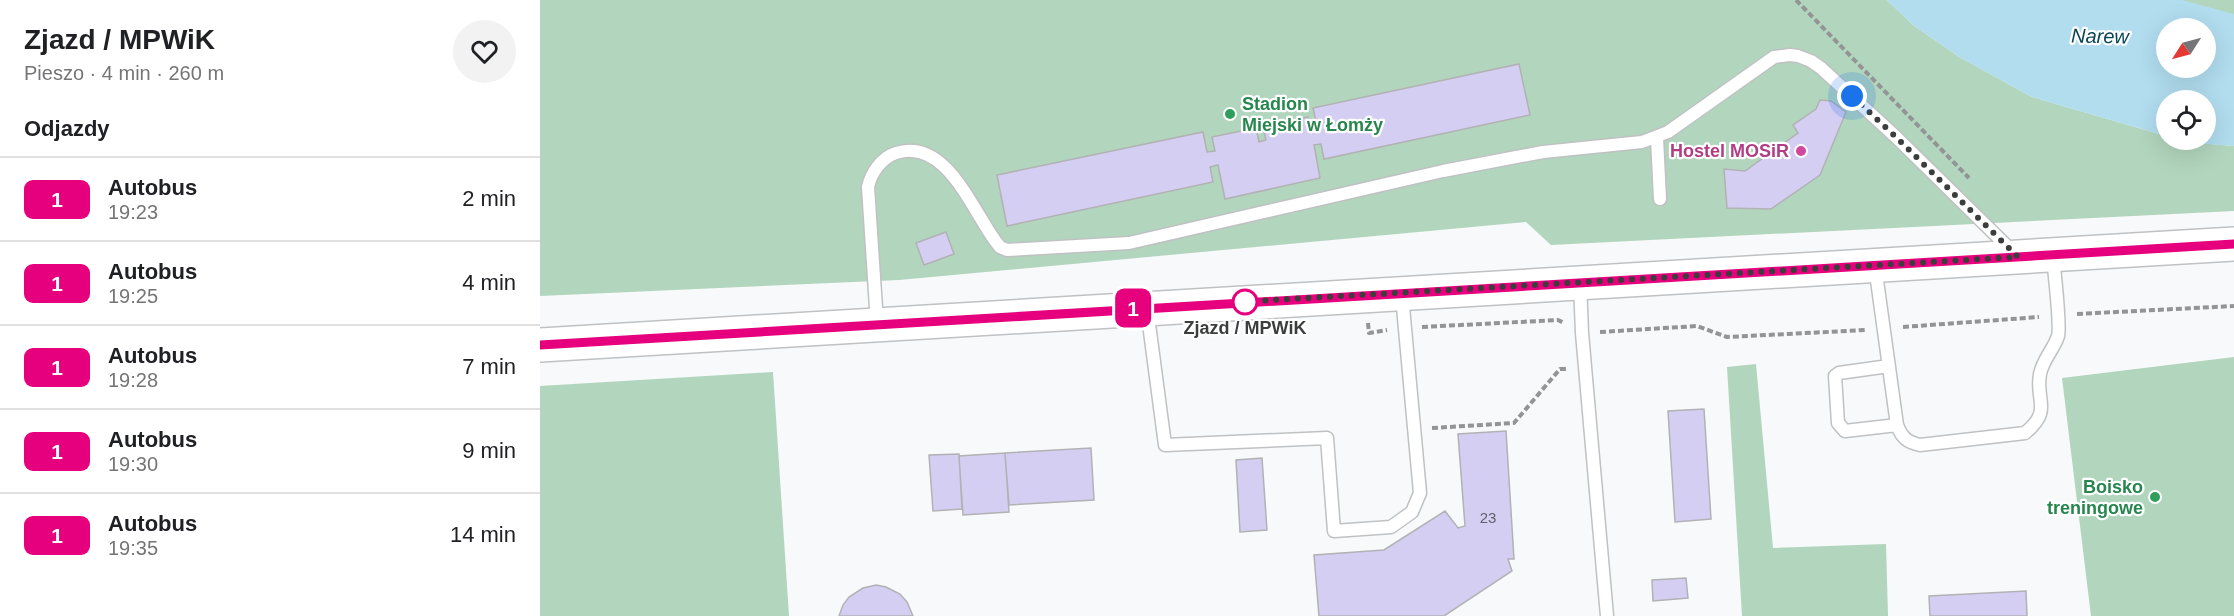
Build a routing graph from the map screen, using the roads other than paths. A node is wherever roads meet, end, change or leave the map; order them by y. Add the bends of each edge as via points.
1 (1657, 138) junction
2 (1660, 199) dead end
3 (2234, 244) edge
4 (2053, 255) junction
5 (2018, 257) junction
6 (1875, 265) junction
7 (1580, 282) junction
8 (1401, 292) junction
9 (1147, 308) junction
10 (877, 324) junction
11 (540, 345) edge
12 (1888, 366) junction
13 (1897, 425) junction
14 (1607, 616) edge

1 - 2 lane
1 - 5 lane via 1768,60 1790,55 1805,58 1897,138
1 - 10 lane via 1543,152 1443,171 1129,243 1007,250 996,242 942,162 921,152 899,152 878,166 868,188
3 - 4 main road
4 - 5 main road
4 - 13 lane via 2059,334 2044,360 2040,375 2042,412 2034,425 2025,433 1920,445 1907,442
5 - 6 main road
6 - 7 main road
6 - 12 lane
7 - 8 main road
7 - 14 lane
8 - 9 main road
8 - 9 lane via 1420,493 1412,512 1391,527 1334,531 1327,438 1165,445
9 - 10 main road
10 - 11 main road
12 - 13 lane
12 - 13 lane via 1835,376 1838,423 1845,431

